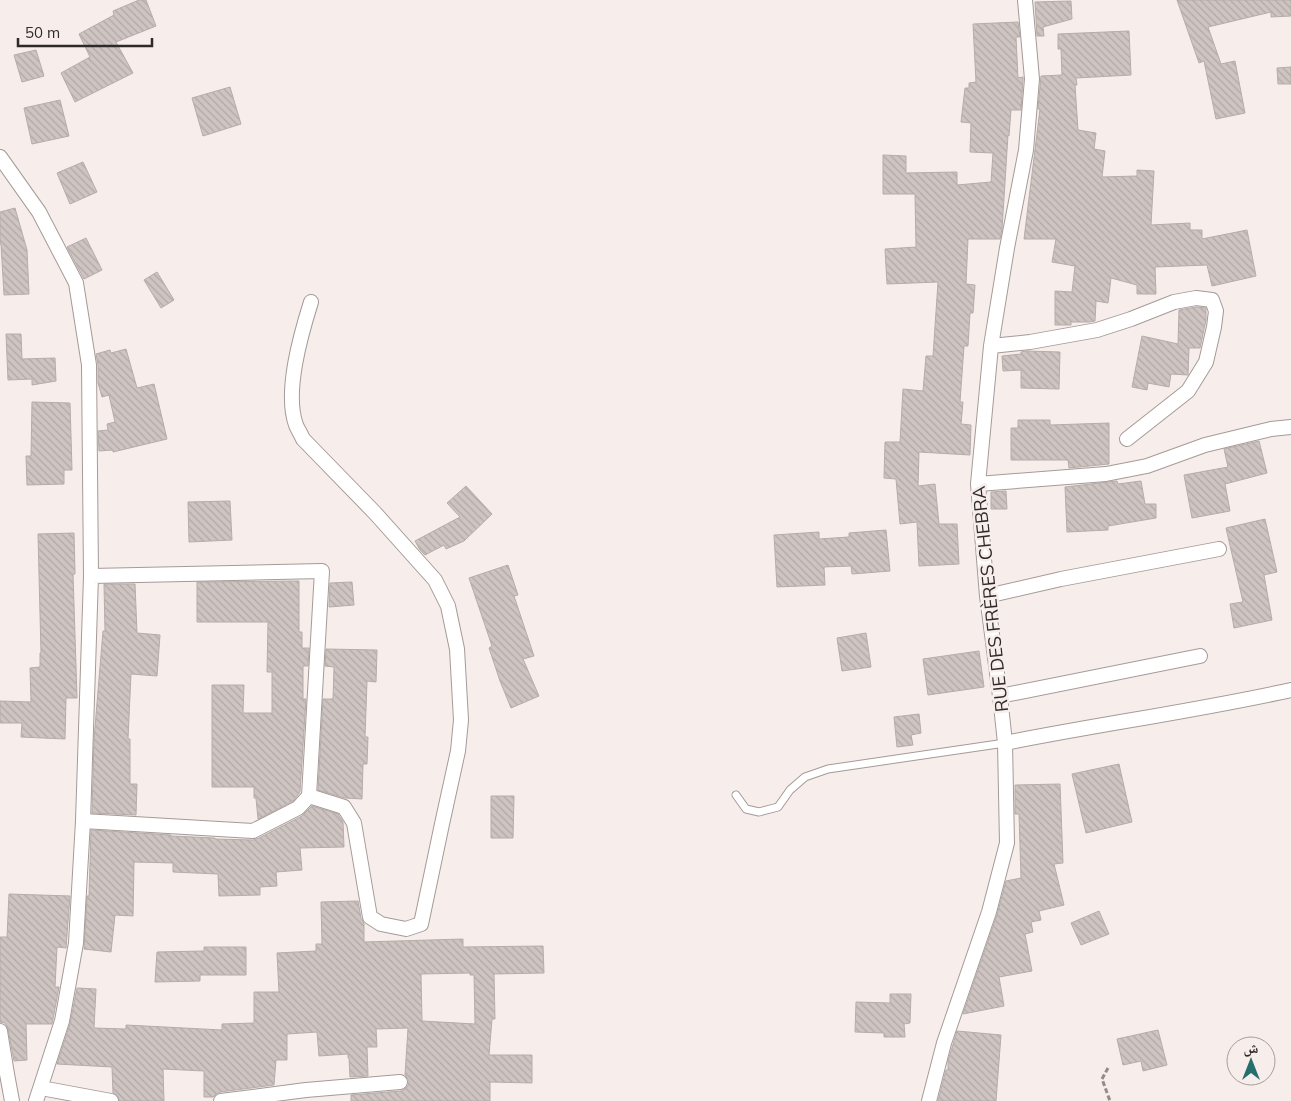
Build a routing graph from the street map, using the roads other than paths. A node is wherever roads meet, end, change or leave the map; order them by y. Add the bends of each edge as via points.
1 (1025, 0) edge
2 (0, 157) edge
3 (311, 302) dead end
4 (991, 346) junction
5 (1291, 427) edge
6 (1127, 439) dead end
7 (978, 484) junction
8 (1219, 550) dead end
9 (91, 576) junction
10 (987, 596) junction
11 (1200, 656) dead end
12 (1291, 690) edge
13 (1000, 696) junction
14 (1005, 742) junction
15 (736, 795) dead end
16 (309, 796) junction
17 (83, 820) junction
18 (0, 1031) edge
19 (400, 1082) dead end
20 (38, 1095) edge
21 (12, 1101) edge
22 (111, 1101) edge
23 (221, 1101) edge
24 (929, 1101) edge

1 - 4 street, RUE DES FRÈRES CHEBRA via 1032,80 1026,150
2 - 9 street via 39,212 76,284 88,365
3 - 16 street via 300,338 291,395 296,424 303,439 435,580 448,606 458,649 461,720 458,750 421,924 406,929 380,924 370,917 354,823 344,807
4 - 6 street via 1097,330 1174,302 1196,298 1212,300 1216,311 1206,362 1188,390
4 - 7 street, RUE DES FRÈRES CHEBRA
5 - 7 street via 1205,445 1147,466 1106,474
7 - 10 street, RUE DES FRÈRES CHEBRA
8 - 10 street
9 - 16 street via 322,571
9 - 17 street
10 - 13 street, RUE DES FRÈRES CHEBRA
11 - 13 street
12 - 14 street
13 - 14 street, RUE DES FRÈRES CHEBRA
14 - 15 lane via 828,769 805,777 778,807 758,812 746,809
14 - 24 street, RUE DES FRÈRES CHEBRA via 1007,843 989,912 944,1043
16 - 17 street via 298,808 253,831
17 - 20 street via 76,943 62,1021
18 - 21 street
19 - 23 street
20 - 22 street

